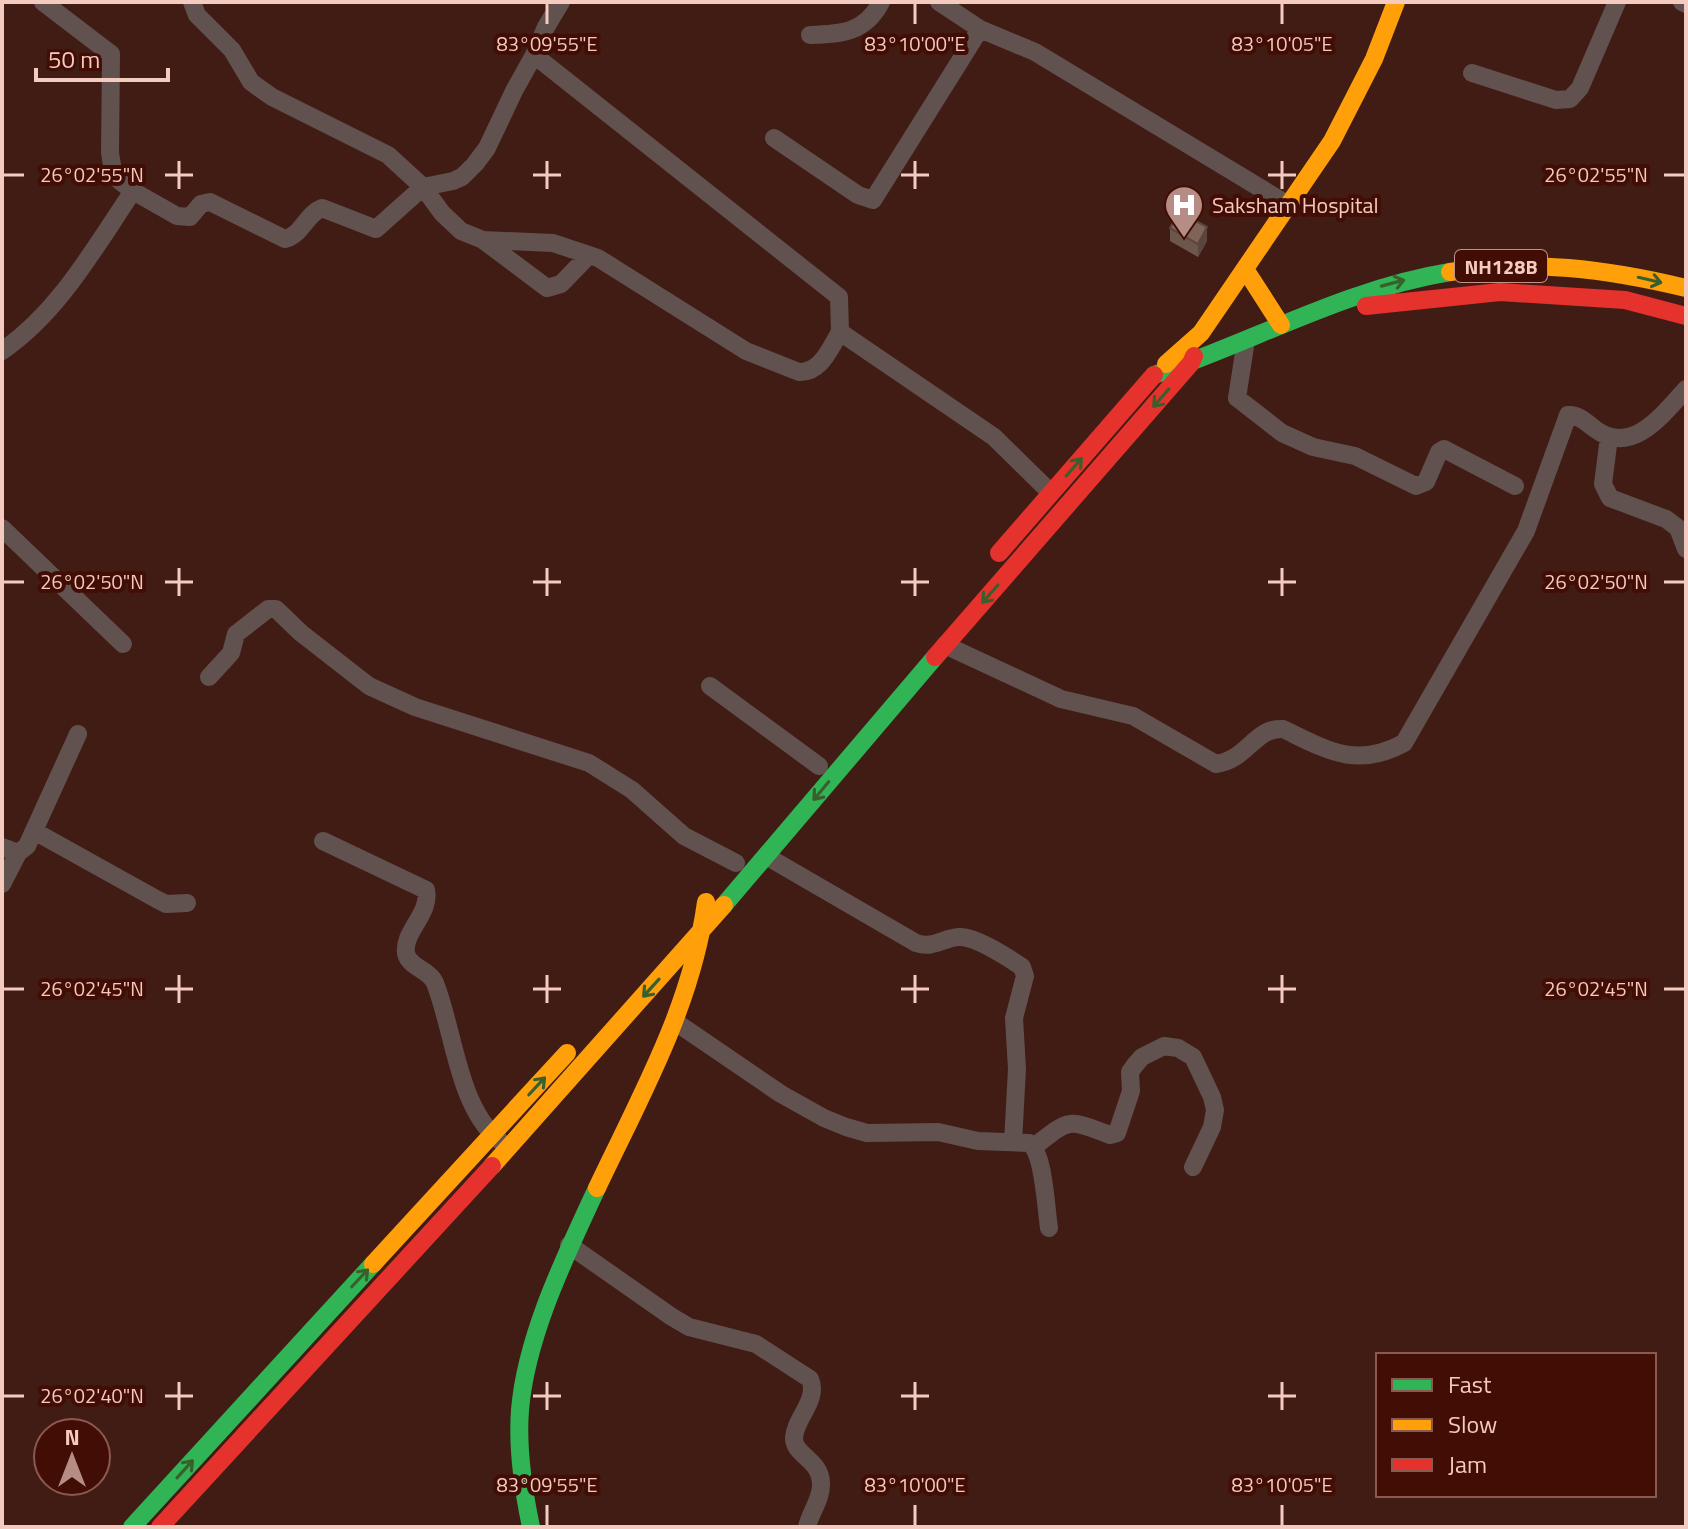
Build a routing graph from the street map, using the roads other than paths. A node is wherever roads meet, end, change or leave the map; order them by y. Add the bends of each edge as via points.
1 (43, 2) edge
2 (192, 2) edge
3 (561, 2) edge
4 (881, 2) edge
5 (939, 2) edge
6 (1396, 2) edge
7 (1617, 2) edge
8 (980, 29) junction
9 (810, 35) dead end
10 (534, 55) junction
11 (1472, 73) dead end
12 (774, 138) dead end
13 (423, 187) junction
14 (133, 191) junction
15 (1290, 206) junction
16 (483, 240) junction
17 (589, 255) junction
18 (1245, 269) junction
19 (1686, 288) edge
20 (1319, 308) junction
21 (1686, 316) edge
22 (1281, 325) junction
23 (840, 332) junction
24 (1201, 333) junction
25 (1246, 340) junction
26 (2, 351) edge
27 (1191, 363) junction
28 (1154, 375) junction
29 (1686, 389) edge
30 (1609, 437) junction
31 (1515, 486) dead end
32 (1051, 493) junction
33 (2, 528) edge
34 (1686, 549) edge
35 (988, 566) dead end
36 (123, 644) dead end
37 (945, 645) junction
38 (899, 671) dead end
39 (209, 677) dead end
40 (710, 686) dead end
41 (78, 734) dead end
42 (819, 766) junction
43 (34, 831) junction
44 (323, 841) dead end
45 (10, 850) edge
46 (766, 856) junction
47 (736, 863) junction
48 (2, 884) edge
49 (706, 902) junction
50 (187, 903) dead end
51 (703, 930) junction
52 (677, 1023) junction
53 (492, 1135) junction
54 (1013, 1142) junction
55 (1035, 1146) junction
56 (508, 1148) junction
57 (1193, 1167) dead end
58 (1049, 1228) dead end
59 (569, 1245) junction
60 (132, 1527) edge
61 (160, 1527) edge
62 (531, 1527) edge
63 (807, 1527) edge

1 - 14 street via 111,54 110,163
2 - 13 street via 251,82 388,155
3 - 10 street
4 - 9 street via 862,26 840,34
5 - 8 street
6 - 15 main road via 1353,104
7 - 11 street via 1580,88 1570,99 1556,100
8 - 12 street via 873,200
8 - 15 street via 1035,52
10 - 13 street via 475,164 453,181
10 - 23 street via 839,297
13 - 14 street via 376,229 322,208 285,239 210,202 183,218
13 - 16 street via 453,224
14 - 26 street via 76,275 28,333
15 - 18 main road
16 - 17 street via 553,243
16 - 17 street via 547,288 561,284
17 - 23 street via 746,351 792,370 806,372 819,365
18 - 22 main road
18 - 24 main road
20 -> 19 main road, NH128B via 1427,275 1497,266 1619,273
20 - 21 main road, NH128B via 1500,292 1625,300
20 - 22 main road, NH128B
22 - 25 main road, NH128B
23 - 32 street via 994,437
24 - 27 main road
24 - 28 main road
25 - 27 main road, NH128B
25 - 31 street via 1237,398 1282,433 1313,447 1355,456 1416,486 1426,482 1444,449
27 - 28 main road, NH128B
27 -> 37 main road
32 -> 28 main road
29 - 30 street via 1641,433
30 - 34 street via 1603,484 1610,498 1666,519 1678,528
30 - 37 street via 1568,415 1526,531 1404,743 1390,750 1339,755 1273,728 1237,758 1216,764 1133,716 1061,699
32 - 35 main road
33 - 36 street
37 -> 46 main road
38 - 42 main road
39 - 47 street via 231,653 236,634 268,609 276,609 369,686 415,707 589,763 632,790 684,836
40 - 42 street
41 - 43 street
42 - 47 main road
43 - 45 street via 23,851
43 - 50 street via 166,904
44 - 53 street via 426,890 428,902 406,954 433,978 473,1108
45 - 48 street
46 - 51 main road
46 - 54 street via 916,943 935,945 967,937 1022,967 1025,976 1014,1018
47 - 49 main road
49 - 51 main road
53 -> 49 main road
51 - 52 main road
51 -> 56 main road
52 - 54 street via 781,1094 846,1127 867,1133 938,1132
52 - 59 main road
53 - 56 street
60 -> 53 main road
54 - 55 street
55 - 57 street via 1064,1123 1117,1133 1131,1091 1130,1072 1142,1057 1164,1046 1193,1057 1212,1097 1212,1127
55 - 58 street
56 - 61 main road
59 - 62 main road via 530,1354 522,1396 521,1460
59 - 63 street via 689,1327 756,1344 810,1379 813,1389 794,1437 796,1447 818,1468 821,1482

